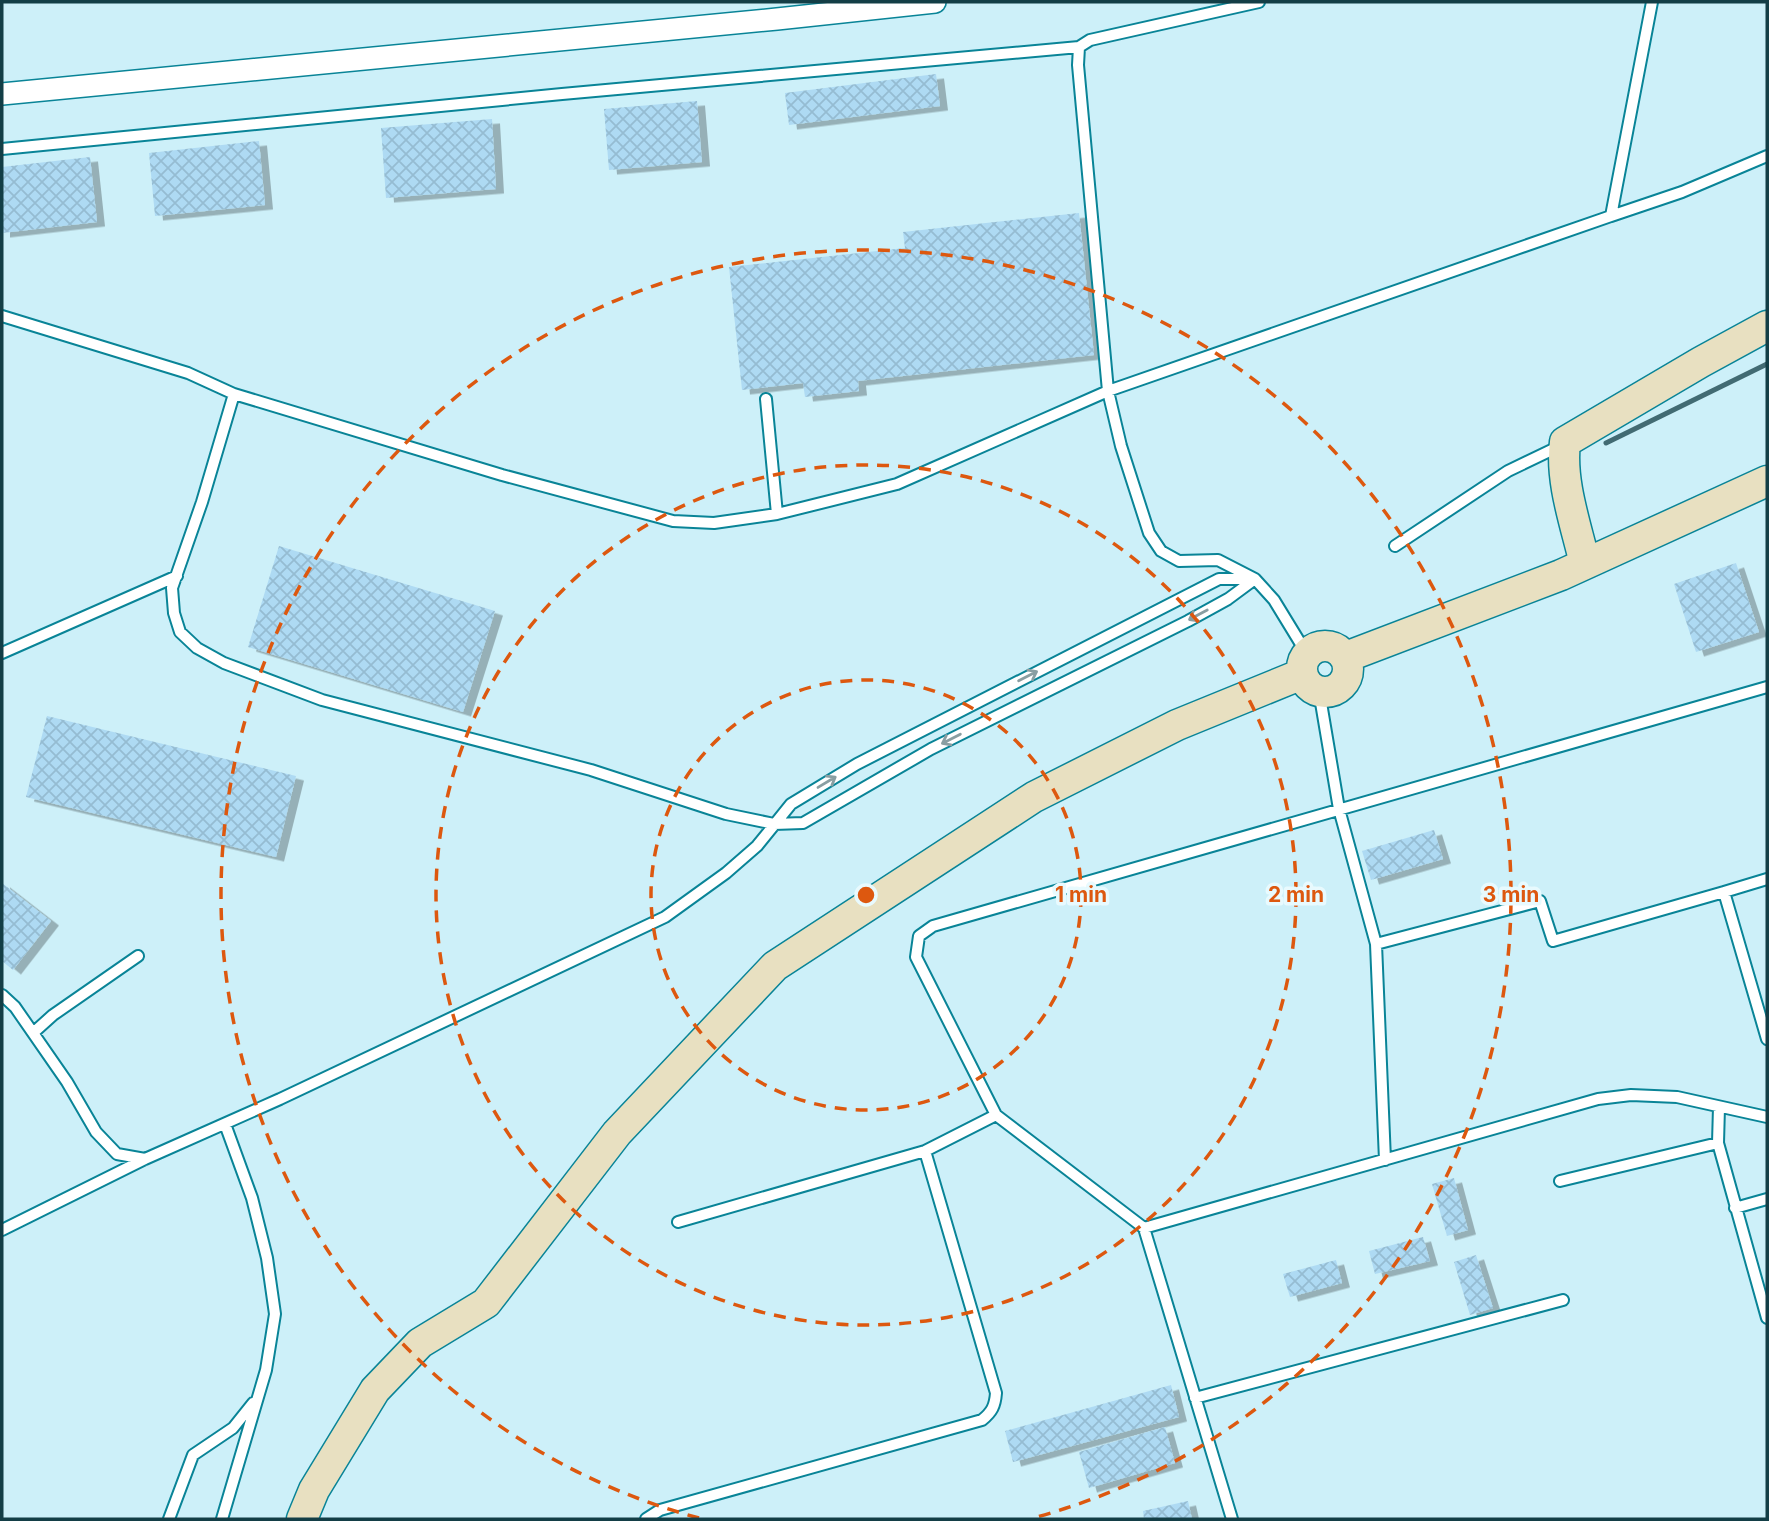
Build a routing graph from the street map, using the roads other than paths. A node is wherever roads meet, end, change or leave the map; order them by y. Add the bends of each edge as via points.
1 (935, 2) edge
2 (1259, 2) edge
3 (1652, 2) edge
4 (1079, 47) junction
5 (2, 94) edge
6 (2, 149) edge
7 (1767, 156) edge
8 (1611, 216) junction
9 (2, 316) edge
10 (1767, 326) edge
11 (1108, 391) junction
12 (234, 394) junction
13 (766, 399) dead end
14 (1560, 450) junction
15 (1767, 481) edge
16 (777, 514) junction
17 (1395, 546) dead end
18 (1585, 564) junction
19 (177, 576) junction
20 (1255, 579) junction
21 (2, 653) edge
22 (1346, 657) junction
23 (1309, 673) junction
24 (1767, 687) edge
25 (1339, 809) junction
26 (774, 824) junction
27 (1767, 879) edge
28 (1724, 892) junction
29 (1376, 944) junction
30 (138, 956) dead end
31 (2, 995) edge
32 (33, 1033) junction
33 (1767, 1039) edge
34 (1719, 1107) junction
35 (996, 1115) junction
36 (1767, 1117) edge
37 (225, 1124) junction
38 (1718, 1143) junction
39 (925, 1151) junction
40 (145, 1160) junction
41 (1385, 1160) junction
42 (1560, 1181) dead end
43 (1767, 1199) edge
44 (1735, 1208) junction
45 (678, 1222) dead end
46 (1144, 1228) junction
47 (2, 1230) edge
48 (1563, 1300) dead end
49 (1767, 1318) edge
50 (257, 1398) junction
51 (1195, 1398) junction
52 (169, 1519) edge
53 (222, 1519) edge
54 (302, 1519) edge
55 (646, 1519) edge
56 (1232, 1519) edge

1 - 5 street
2 - 4 lane via 1090,40
3 - 8 lane
4 - 6 lane
4 - 11 lane
7 - 8 lane
8 - 11 lane
9 - 12 lane via 188,373
10 - 14 main road
11 - 16 lane via 897,484
11 - 20 lane via 1149,533 1161,551 1179,561 1218,560
12 - 16 lane via 673,521 713,523
12 - 19 lane
13 - 16 lane
14 - 17 lane via 1508,471
14 - 18 main road
15 - 18 main road
18 - 22 main road
19 - 21 lane
19 - 26 lane via 172,588 180,632 224,663 322,699
20 - 23 lane via 1274,600
20 -> 26 lane via 1218,604 931,749 803,823
26 -> 20 lane via 791,804 858,764 1133,622 1219,579
22 - 23 main road via 1335,647 1319,646
22 - 23 main road via 1345,680 1334,691
23 - 25 lane
23 - 54 main road via 1177,725 1034,797 775,966 617,1133 486,1303 420,1343 375,1390 314,1490
24 - 25 lane
25 - 29 lane
25 - 35 lane via 933,926 919,936 916,957
26 - 37 lane via 736,864 665,917
27 - 28 lane
28 - 29 lane via 1553,941 1539,901
28 - 33 lane
29 - 41 lane
30 - 32 lane
31 - 32 lane
32 - 40 lane via 96,1132 117,1154
34 - 36 lane
34 - 38 lane
34 - 41 lane via 1677,1097 1598,1099
35 - 39 lane
35 - 46 lane
37 - 40 lane
37 - 50 lane via 252,1198 275,1314
38 - 42 lane
38 - 44 lane
39 - 45 lane
39 - 55 lane via 996,1393 989,1414 982,1420 660,1510
40 - 47 lane
41 - 46 lane
43 - 44 lane
44 - 49 lane
46 - 51 lane
48 - 51 lane
50 - 52 lane via 233,1428 193,1455
50 - 53 lane
51 - 56 lane

